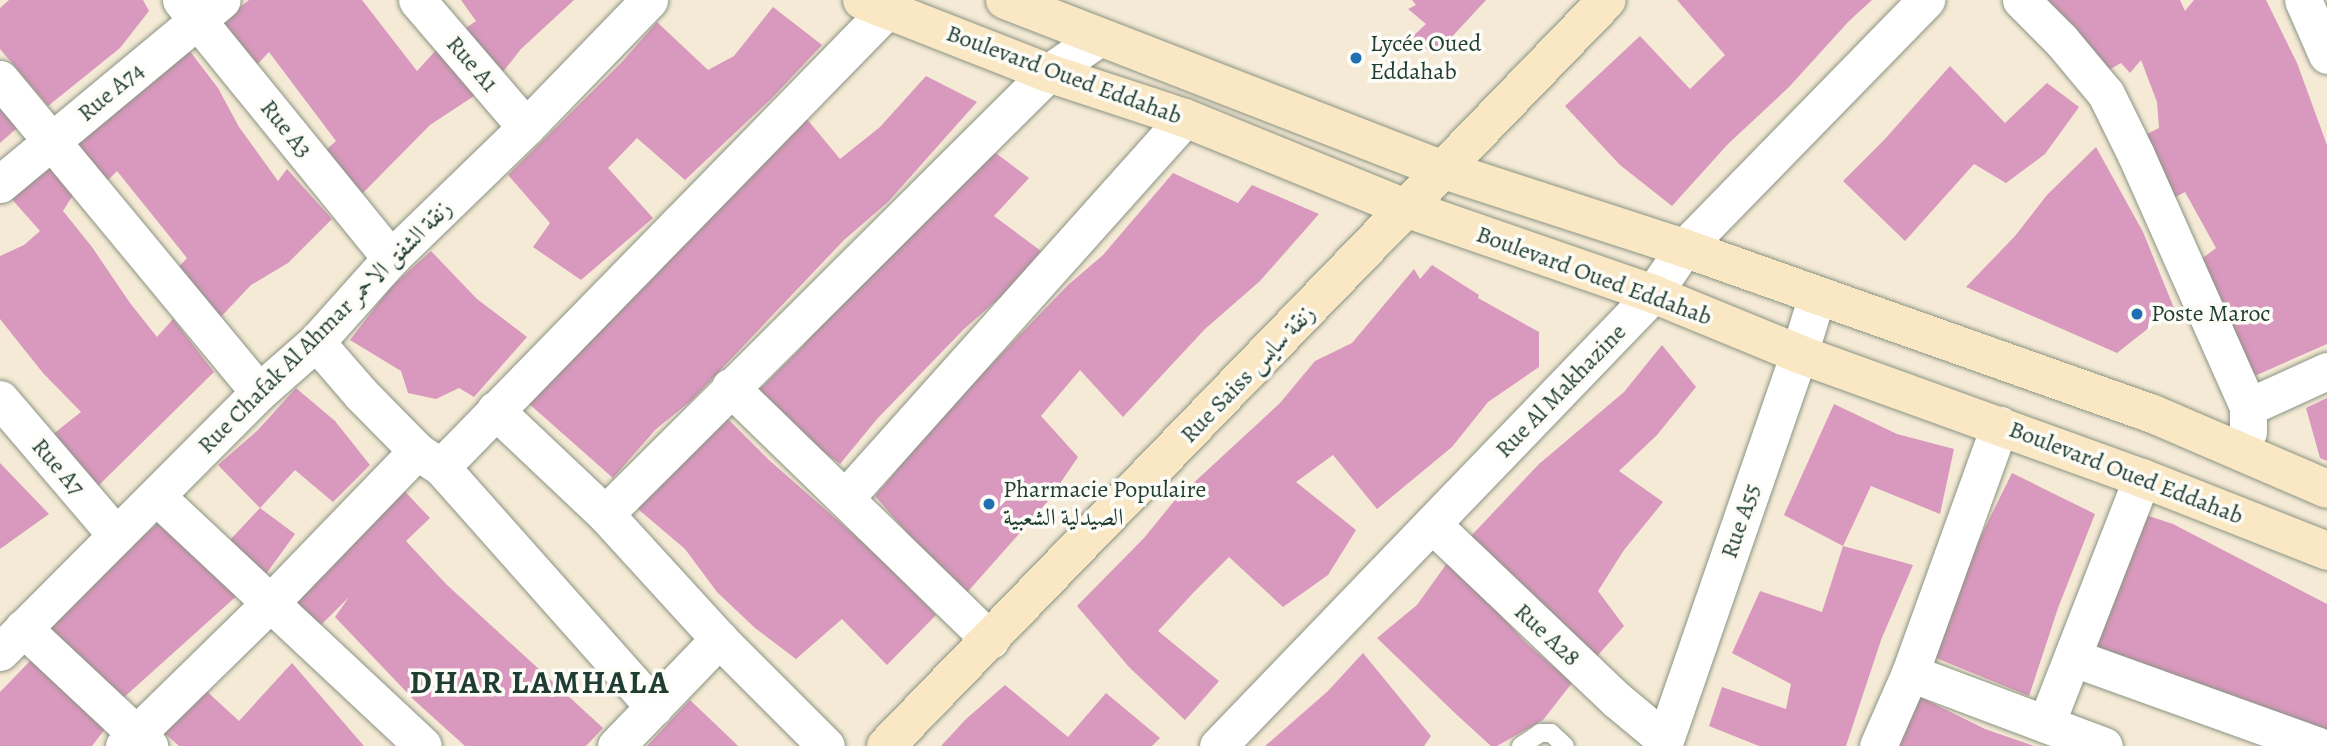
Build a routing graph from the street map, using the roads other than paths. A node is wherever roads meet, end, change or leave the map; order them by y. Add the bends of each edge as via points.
1 (416, 0) edge
2 (649, 0) edge
3 (1005, 0) edge
4 (1607, 0) edge
5 (1926, 0) edge
6 (2021, 0) edge
7 (2303, 0) edge
8 (874, 5) edge
9 (200, 6) edge
10 (1100, 37) junction
11 (2327, 55) edge
12 (1048, 72) junction
13 (0, 79) edge
14 (1185, 118) junction
15 (526, 127) junction
16 (52, 142) junction
17 (1444, 170) junction
18 (0, 184) edge
19 (1408, 209) junction
20 (1684, 248) junction
21 (391, 258) junction
22 (1653, 293) junction
23 (1817, 295) junction
24 (316, 342) junction
25 (1800, 354) junction
26 (2327, 372) edge
27 (730, 387) junction
28 (259, 392) junction
29 (0, 399) edge
30 (2248, 407) junction
31 (495, 410) junction
32 (2000, 425) junction
33 (2249, 457) junction
34 (429, 459) junction
35 (2142, 478) junction
36 (2327, 489) edge
37 (846, 496) junction
38 (157, 497) junction
39 (605, 514) junction
40 (1433, 525) junction
41 (116, 534) junction
42 (2327, 551) edge
43 (268, 604) junction
44 (719, 639) junction
45 (12, 640) edge
46 (990, 640) junction
47 (2074, 658) junction
48 (1910, 673) junction
49 (654, 707) junction
50 (2046, 724) junction
51 (2240, 732) edge
52 (136, 742) edge
53 (1664, 743) edge
54 (423, 746) edge
55 (616, 746) edge
56 (826, 746) edge
57 (886, 746) edge
58 (1219, 746) edge
59 (1521, 746) edge
60 (1565, 746) edge
61 (1878, 746) edge
62 (2104, 746) edge
63 (2318, 746) edge

1 - 15 street, Rue A1
2 - 15 street, Rue Chafak Al Ahmar زنقة الشفق الاحمر
3 - 10 street, Boulevard Oued Eddahab
4 - 17 street, Rue Saiss زنقة سايس
5 - 20 street, Rue Al Makhazine
6 - 30 street via 2106,94
7 - 11 street
8 - 12 street, Boulevard Oued Eddahab
8 - 31 street
9 - 16 street, Rue A74
9 - 21 street, Rue A3
10 - 12 street
10 - 17 street, Boulevard Oued Eddahab
12 - 14 street, Boulevard Oued Eddahab
12 - 27 street
13 - 16 street
14 - 19 street, Boulevard Oued Eddahab
14 - 37 street
15 - 21 street, Rue Chafak Al Ahmar زنقة الشفق الاحمر
16 - 18 street, Rue A74
16 - 28 street
17 - 19 street, Rue Saiss زنقة سايس
17 - 20 street, Boulevard Oued Eddahab
19 - 22 street, Boulevard Oued Eddahab
19 - 46 street, Rue Saiss زنقة سايس
20 - 22 street, Rue Al Makhazine
20 - 23 street, Boulevard Oued Eddahab
21 - 24 street, Rue Chafak Al Ahmar زنقة الشفق الاحمر
22 - 25 street, Boulevard Oued Eddahab
22 - 40 street, Rue Al Makhazine
23 - 25 street, Rue A55
23 - 33 street, Boulevard Oued Eddahab via 2153,414
24 - 28 street, Rue Chafak Al Ahmar زنقة الشفق الاحمر
24 - 34 street via 361,394
25 - 32 street, Boulevard Oued Eddahab
25 - 53 street, Rue A55
26 - 30 street
27 - 37 street
27 - 39 street
28 - 38 street, Rue Chafak Al Ahmar زنقة الشفق الاحمر
29 - 41 street, Rue A7
30 - 33 street
31 - 34 street
31 - 39 street
32 - 35 street, Boulevard Oued Eddahab
32 - 48 street
33 - 36 street, Boulevard Oued Eddahab
34 - 43 street
34 - 49 street
35 - 42 street, Boulevard Oued Eddahab
35 - 47 street
37 - 46 street
38 - 41 street, Rue Chafak Al Ahmar زنقة الشفق الاحمر
38 - 43 street
39 - 44 street
40 - 53 street, Rue A28
40 - 58 street, Rue Al Makhazine
41 - 45 street, Rue Chafak Al Ahmar زنقة الشفق الاحمر
43 - 52 street
43 - 54 street
44 - 49 street
44 - 56 street
45 - 52 street
46 - 57 street, Rue Saiss زنقة سايس
47 - 50 street
47 - 51 street
48 - 50 street
48 - 61 street
49 - 55 street
50 - 62 street
51 - 63 street
59 - 60 lane via 1540,733 1551,733

